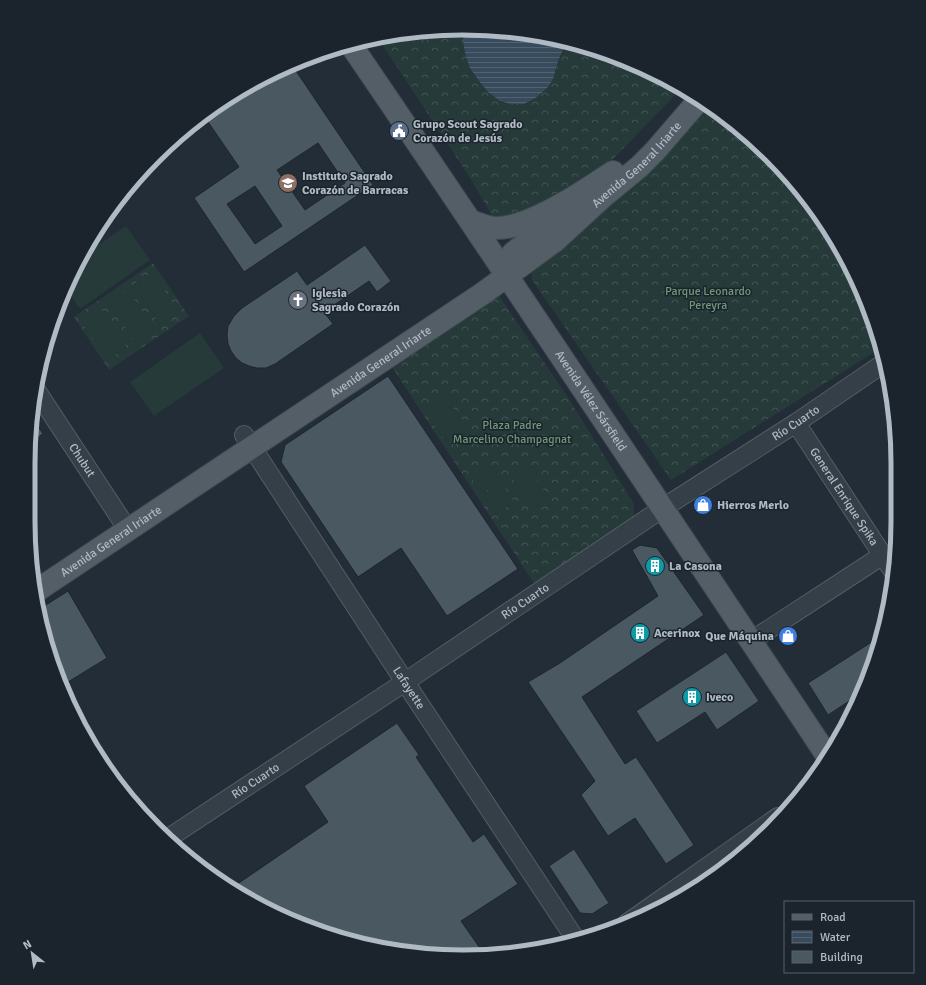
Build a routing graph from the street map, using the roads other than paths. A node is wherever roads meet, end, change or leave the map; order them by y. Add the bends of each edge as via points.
1 (354, 49) edge
2 (684, 96) edge
3 (696, 104) edge
4 (613, 172) junction
5 (471, 221) junction
6 (503, 269) junction
7 (880, 366) edge
8 (41, 397) edge
9 (796, 423) junction
10 (248, 441) junction
11 (663, 508) junction
12 (124, 523) junction
13 (883, 555) junction
14 (889, 564) edge
15 (38, 572) edge
16 (40, 588) edge
17 (751, 641) junction
18 (405, 682) junction
19 (824, 751) edge
20 (764, 827) edge
21 (172, 836) edge
22 (651, 907) edge
23 (573, 935) edge

1 - 5 main road, Avenida Vélez Sársfield
2 - 4 main road, Avenida General Iriarte
3 - 6 main road, Avenida General Iriarte via 639,167 556,240
4 - 5 main road via 560,206 520,224 498,228
4 - 6 main road, Avenida General Iriarte
5 - 6 main road, Avenida Vélez Sársfield
6 - 10 main road, Avenida General Iriarte via 475,280
6 - 11 main road, Avenida Vélez Sársfield
7 - 9 street, Río Cuarto
8 - 12 street, Chubut
9 - 11 street, Río Cuarto
9 - 13 street, General Enrique Spika
10 - 12 main road, Avenida General Iriarte
10 - 18 street, Lafayette
11 - 17 main road, Avenida Vélez Sársfield
11 - 18 street, Río Cuarto
12 - 15 main road, Avenida General Iriarte
12 - 16 main road, Avenida General Iriarte
13 - 14 street, General Enrique Spika
13 - 17 street
17 - 19 main road, Avenida Vélez Sársfield
18 - 21 street, Río Cuarto
18 - 23 street, Lafayette
20 - 22 street

